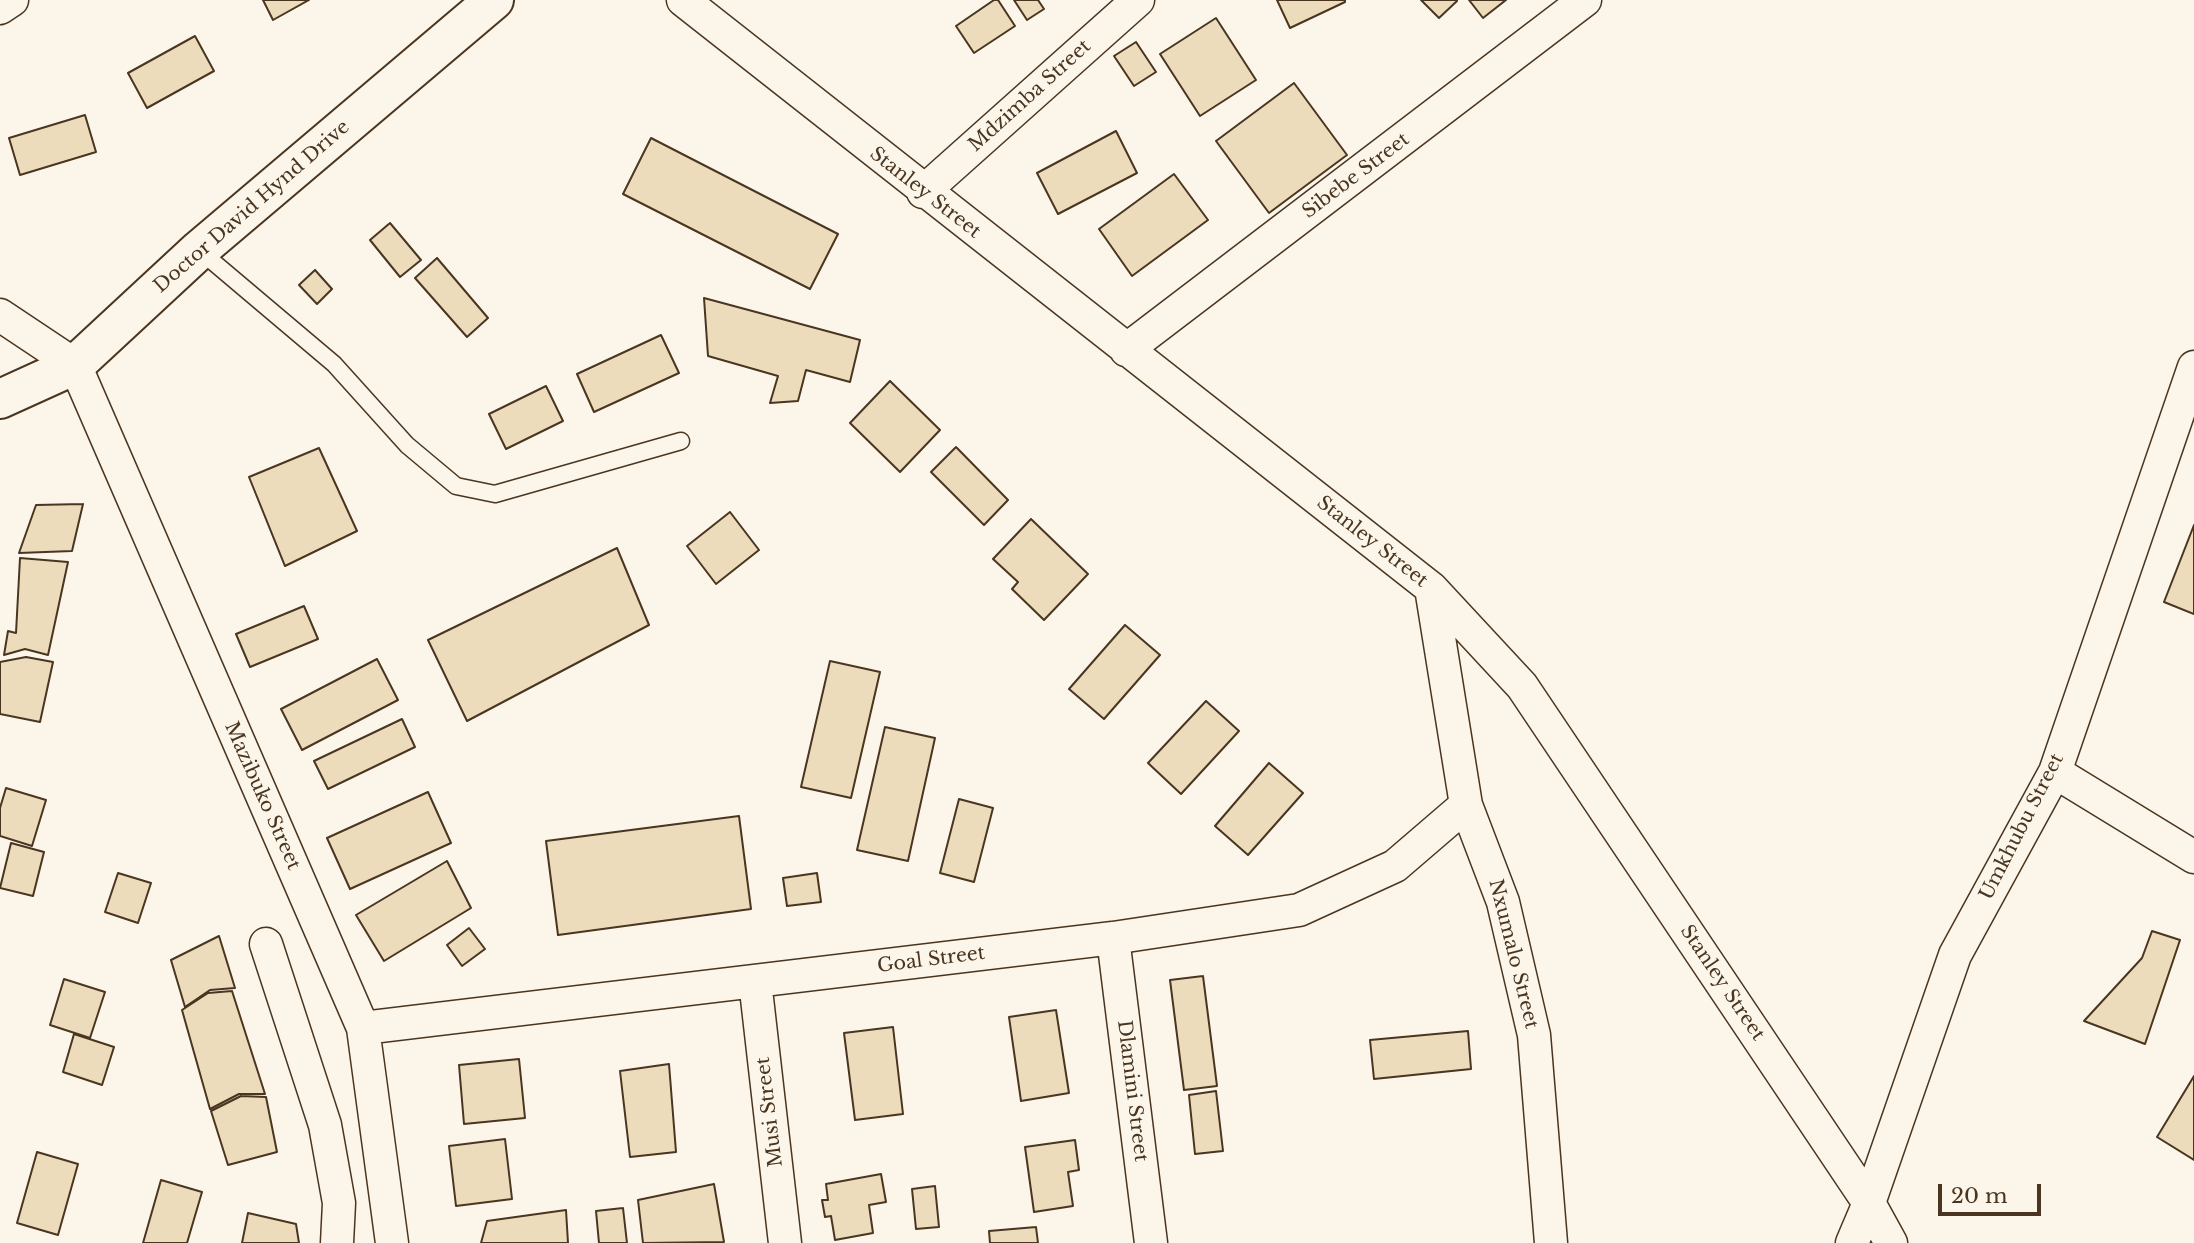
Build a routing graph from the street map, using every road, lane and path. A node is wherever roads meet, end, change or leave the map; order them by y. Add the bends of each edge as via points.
1 (12, 0) edge
2 (494, 0) edge
3 (683, 0) edge
4 (1138, 0) edge
5 (1585, 0) edge
6 (0, 8) edge
7 (923, 192) junction
8 (199, 250) junction
9 (0, 315) edge
10 (1126, 350) junction
11 (75, 365) junction
12 (2194, 367) edge
13 (0, 399) edge
14 (681, 441) dead end
15 (1432, 588) junction
16 (2055, 772) junction
17 (1466, 805) junction
18 (2194, 857) edge
19 (1113, 938) junction
20 (266, 944) dead end
21 (755, 981) junction
22 (363, 1028) junction
23 (1869, 1202) junction
24 (337, 1243) edge
25 (392, 1243) edge
26 (785, 1243) edge
27 (1151, 1243) edge
28 (1551, 1243) edge
29 (1852, 1243) edge
30 (1891, 1243) edge

1 - 6 street
2 - 8 main road, Doctor David Hynd Drive
3 - 7 street, Stanley Street
4 - 7 street, Mdzimba Street
5 - 10 street, Sibebe Street
7 - 10 street, Stanley Street
8 - 11 main road, Doctor David Hynd Drive
8 - 14 lane via 334,364 407,445 456,486 495,494
9 - 11 street
10 - 15 street, Stanley Street
11 - 13 main road, Doctor David Hynd Drive
11 - 22 street, Mazibuko Street
12 - 16 street, Umkhubu Street
15 - 17 street, Nxumalo Street
15 - 23 street, Stanley Street via 1522,686
16 - 18 street
16 - 23 street, Umkhubu Street via 1955,956
17 - 19 street, Goal Street via 1395,866 1299,911
17 - 28 street, Nxumalo Street via 1503,902 1534,1035
19 - 21 street, Goal Street
19 - 27 street, Dlamini Street
20 - 24 street via 325,1125 339,1203
21 - 22 street, Goal Street
21 - 26 street, Musi Street
22 - 25 street, Mazibuko Street
23 - 29 street, Umkhubu Street
23 - 30 street, Stanley Street

